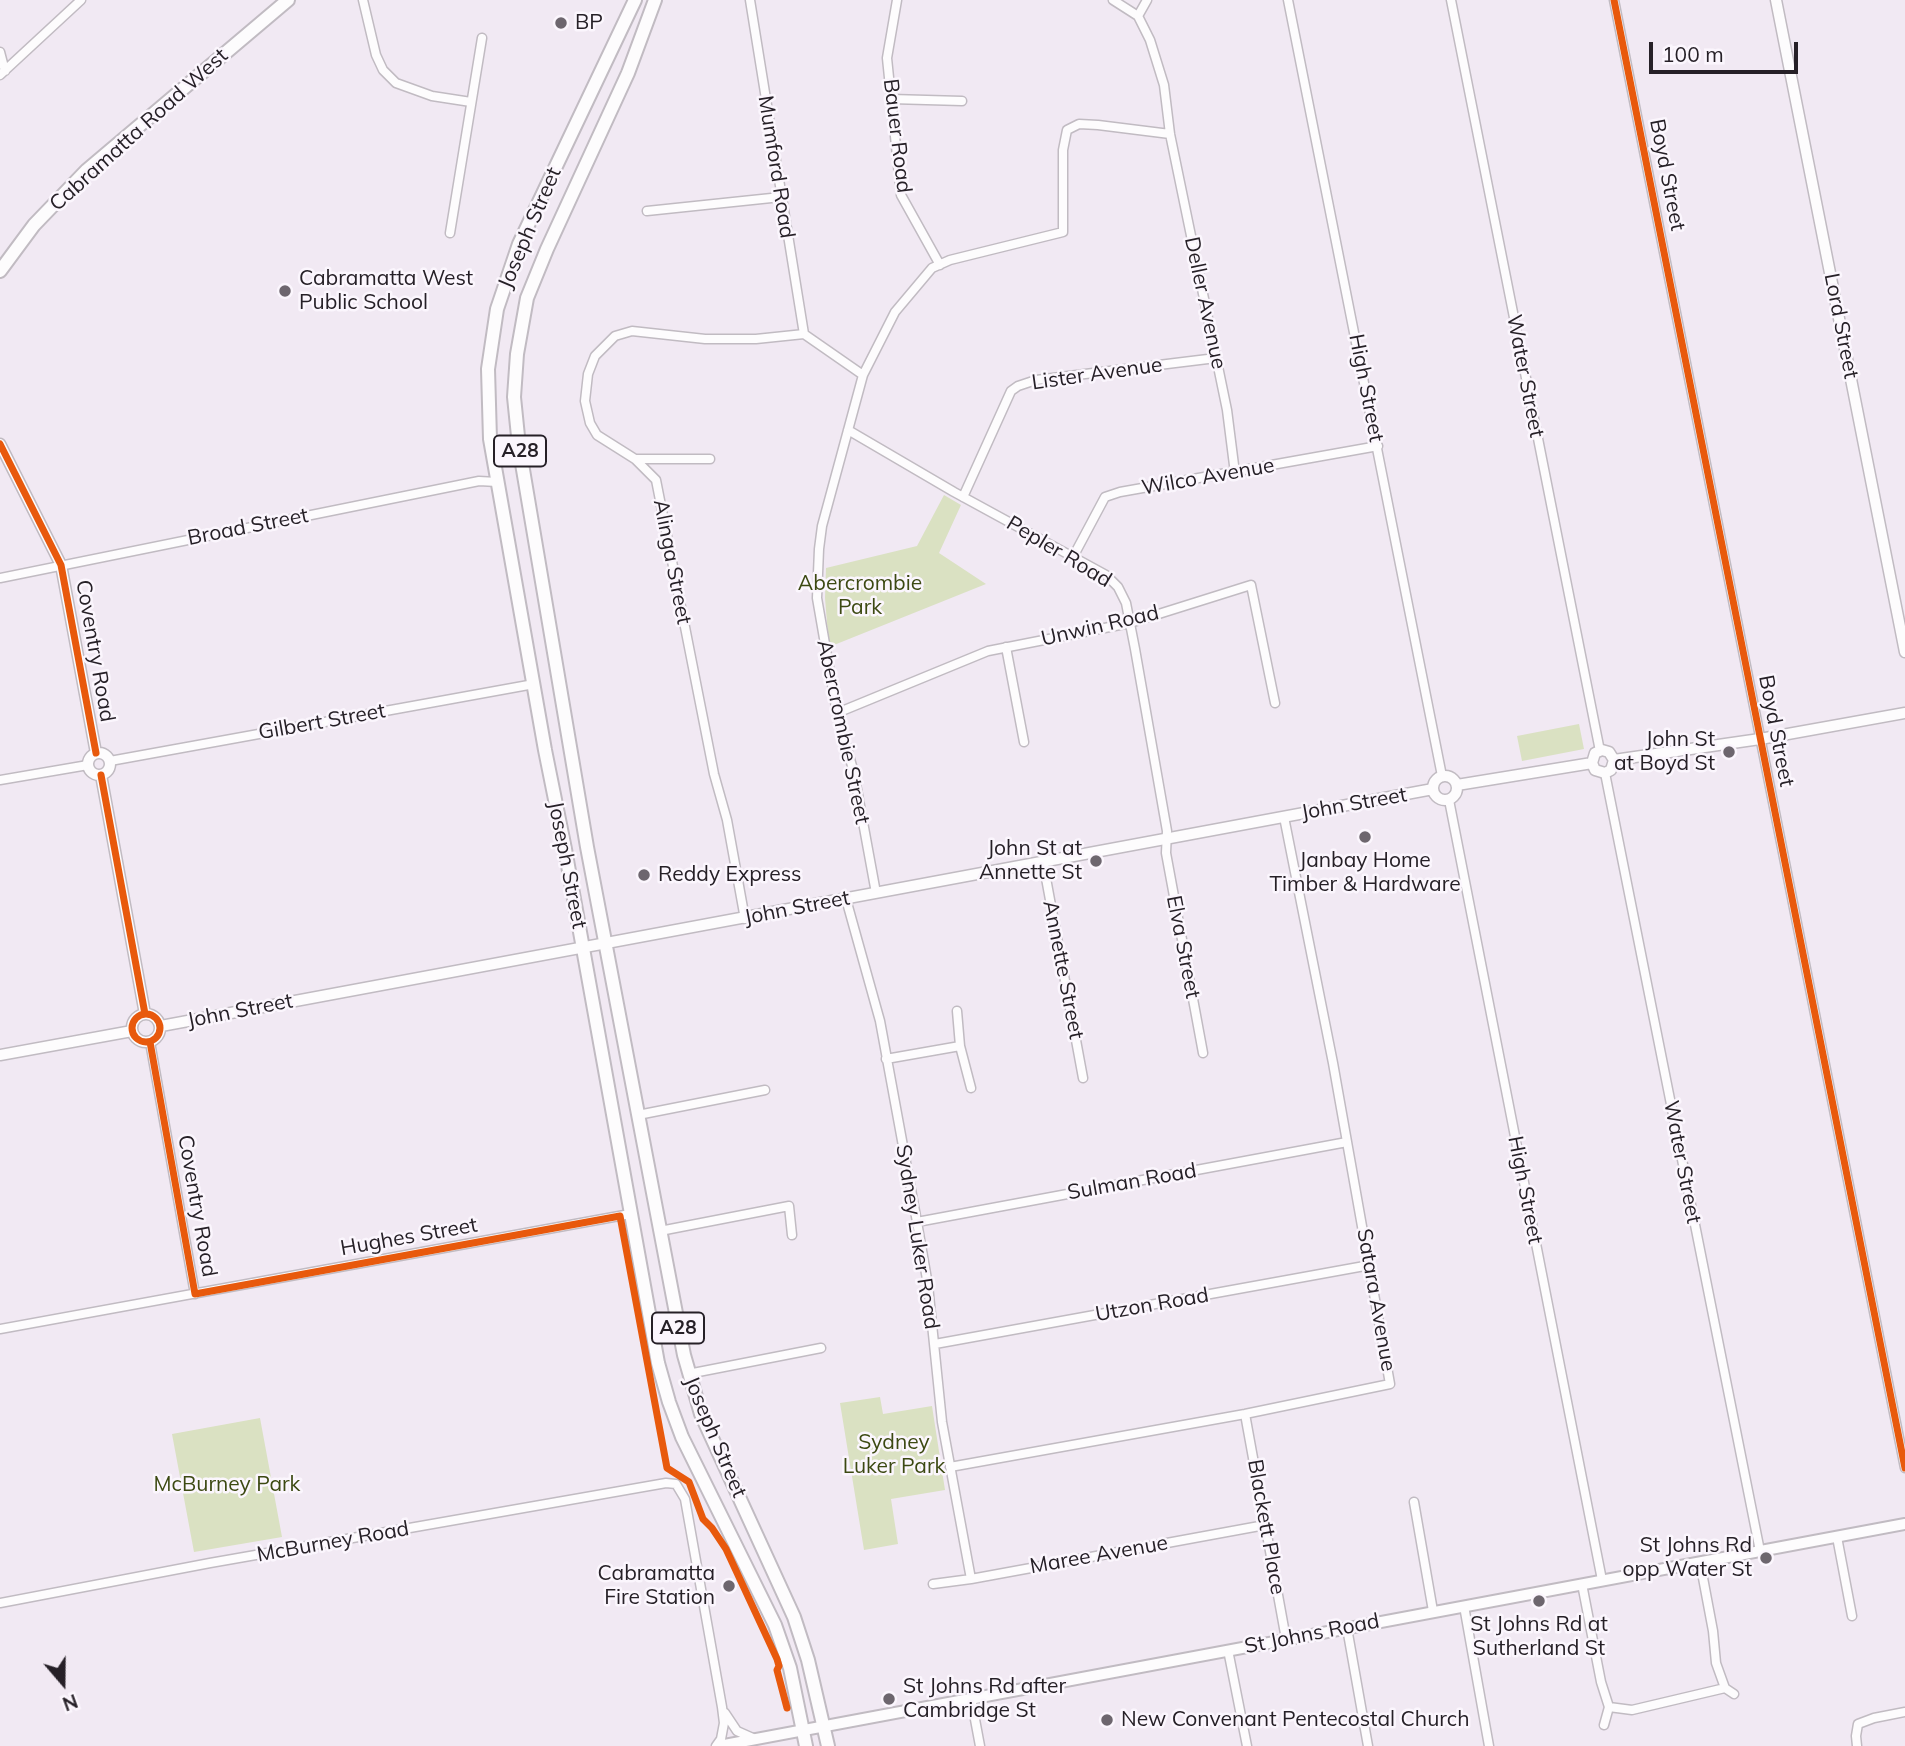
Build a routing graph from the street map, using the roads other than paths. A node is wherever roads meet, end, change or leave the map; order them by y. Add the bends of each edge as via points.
1 (81, 0) edge
2 (289, 0) edge
3 (363, 0) edge
4 (635, 0) edge
5 (654, 0) edge
6 (750, 0) edge
7 (897, 0) edge
8 (1113, 0) edge
9 (1147, 0) edge
10 (1288, 0) edge
11 (1451, 0) edge
12 (1614, 0) edge
13 (1776, 0) edge
14 (1138, 16) junction
15 (482, 38) dead end
16 (0, 52) edge
17 (2, 73) edge
18 (891, 99) junction
19 (962, 101) dead end
20 (471, 102) junction
21 (1170, 134) junction
22 (781, 197) junction
23 (647, 211) dead end
24 (450, 233) dead end
25 (940, 265) junction
26 (0, 271) edge
27 (804, 334) junction
28 (1216, 358) junction
29 (863, 375) junction
30 (848, 430) junction
31 (0, 444) edge
32 (1378, 446) junction
33 (635, 459) junction
34 (710, 459) dead end
35 (1235, 473) junction
36 (497, 482) junction
37 (964, 497) junction
38 (1073, 557) junction
39 (61, 565) junction
40 (0, 578) edge
41 (1130, 623) junction
42 (1006, 647) junction
43 (1905, 652) edge
44 (534, 684) junction
45 (1275, 703) dead end
46 (1905, 710) edge
47 (837, 713) junction
48 (1760, 739) junction
49 (1024, 742) dead end
50 (1600, 751) junction
51 (96, 753) junction
52 (1614, 760) junction
53 (110, 761) junction
54 (1592, 763) junction
55 (88, 765) junction
56 (1605, 773) junction
57 (101, 775) junction
58 (1442, 776) junction
59 (0, 780) edge
60 (1457, 785) junction
61 (1433, 789) junction
62 (1449, 800) junction
63 (1284, 817) junction
64 (1167, 840) junction
65 (1043, 862) junction
66 (876, 893) junction
67 (846, 899) junction
68 (745, 919) junction
69 (606, 945) junction
70 (583, 949) junction
71 (957, 1011) dead end
72 (145, 1014) junction
73 (161, 1026) junction
74 (132, 1031) junction
75 (150, 1042) junction
76 (960, 1046) junction
77 (1203, 1053) dead end
78 (0, 1055) edge
79 (886, 1059) junction
80 (1083, 1078) dead end
81 (971, 1087) dead end
82 (765, 1090) dead end
83 (638, 1115) junction
84 (1347, 1142) junction
85 (630, 1214) junction
86 (917, 1222) junction
87 (660, 1231) junction
88 (792, 1235) dead end
89 (1370, 1265) junction
90 (195, 1294) junction
91 (0, 1329) edge
92 (935, 1344) junction
93 (821, 1348) dead end
94 (688, 1374) junction
95 (1245, 1414) junction
96 (950, 1467) junction
97 (1905, 1468) edge
98 (1414, 1502) dead end
99 (1905, 1524) edge
100 (1265, 1525) junction
101 (1837, 1536) junction
102 (1760, 1551) junction
103 (1700, 1562) junction
104 (971, 1579) junction
105 (1602, 1580) junction
106 (933, 1584) dead end
107 (1582, 1584) junction
108 (0, 1603) edge
109 (1464, 1606) junction
110 (1433, 1611) junction
111 (1852, 1616) dead end
112 (1347, 1628) junction
113 (1286, 1639) junction
114 (1228, 1650) junction
115 (1725, 1688) junction
116 (1734, 1694) dead end
117 (971, 1698) junction
118 (723, 1707) junction
119 (1609, 1707) junction
120 (1905, 1712) edge
121 (1604, 1725) dead end
122 (824, 1726) junction
123 (803, 1730) junction
124 (755, 1739) junction
125 (717, 1746) edge
126 (806, 1746) edge
127 (828, 1746) edge
128 (980, 1746) edge
129 (1247, 1746) edge
130 (1368, 1746) edge
131 (1489, 1746) edge
132 (1857, 1746) edge

1 - 17 street
2 - 26 main road, Cabramatta Road West via 87,170 34,225
3 - 20 street via 376,55 396,83 432,96
4 - 36 main road, Joseph Street / A28 via 519,244 497,309 488,369 490,439
5 - 69 main road, Joseph Street / A28 via 628,73 527,298 516,354 519,446
6 - 22 street, Mumford Road
7 - 18 street, Bauer Road via 887,58
8 - 14 street
9 - 14 street
10 - 32 street, High Street
11 - 50 street, Water Street
12 - 48 street, Boyd Street
13 - 43 street, Lord Street
14 - 21 street, Deller Avenue via 1164,85
15 - 20 street
16 - 17 street
18 - 19 street
18 - 25 street, Bauer Road via 901,195
20 - 24 street
21 - 25 street, Abercrombie Street via 1079,124 1068,130 1063,150 1063,232
21 - 28 street, Deller Avenue
22 - 23 street
22 - 27 street, Mumford Road
25 - 29 street, Abercrombie Street via 932,268 895,312
27 - 29 street
27 - 33 street, Alinga Street via 705,340 632,331 615,336 595,356 585,401 597,435
28 - 35 street, Deller Avenue
28 - 37 street, Lister Avenue via 1018,386
29 - 30 street, Abercrombie Street
30 - 37 street, Pepler Road
30 - 47 street, Abercrombie Street via 822,526 817,572 820,621
31 - 39 street, Coventry Road
32 - 35 street, Wilco Avenue
32 - 58 street, High Street
33 - 34 street
33 - 68 street, Alinga Street via 656,480
35 - 38 street, Wilco Avenue via 1105,497
36 - 39 street, Broad Street via 479,481
36 - 44 main road, Joseph Street / A28
37 - 38 street, Pepler Road
38 - 41 street, Pepler Road via 1118,587
39 - 40 street, Broad Street
39 - 51 street, Coventry Road
41 - 42 street, Unwin Road
41 - 45 street, Unwin Road via 1251,585
41 - 64 street, Pepler Road
42 - 47 street, Unwin Road
42 - 49 street
44 - 53 street, Gilbert Street
44 - 70 main road, Joseph Street / A28
46 - 48 street
47 - 66 street, Abercrombie Street via 854,773
48 - 52 street
48 - 97 street, Boyd Street
50 - 52 street via 1609,752
50 - 54 street
51 - 53 street
51 - 55 street
52 - 56 street
53 - 57 street
54 - 56 street
54 - 60 street
55 - 57 street
55 - 59 street
56 - 102 street, Water Street
57 - 72 street
58 - 60 street via 1453,778
58 - 61 street
60 - 62 street
61 - 62 street via 1439,799
61 - 63 street, John Street
62 - 105 street, High Street
63 - 64 street, John Street
63 - 84 street, Satara Avenue
64 - 65 street, John Street
64 - 77 street, Elva Street
65 - 66 street, John Street
65 - 80 street, Annette Street
66 - 67 street, John Street
67 - 68 street, John Street
67 - 79 street, Sydney Luker Road
68 - 69 street, John Street
69 - 70 street, John Street
69 - 83 main road, Joseph Street / A28
70 - 73 street, John Street
70 - 85 main road, Joseph Street / A28
71 - 76 street
72 - 73 street
72 - 74 street via 135,1020
73 - 75 street via 157,1038
74 - 75 street via 138,1040
74 - 78 street
75 - 90 street, Coventry Road
76 - 79 street
76 - 81 street
79 - 86 street, Sydney Luker Road
82 - 83 street
83 - 87 main road, Joseph Street / A28
84 - 86 street, Sulman Road
84 - 89 street, Satara Avenue
85 - 90 street, Hughes Street
85 - 123 main road, Joseph Street / A28 via 668,1402 775,1625
86 - 92 street, Sydney Luker Road
87 - 88 street via 789,1206
87 - 94 main road, Joseph Street / A28
89 - 92 street, Utzon Road
89 - 95 street, Satara Avenue via 1390,1384
90 - 91 street, Hughes Street
92 - 96 street, Sydney Luker Road
93 - 94 street
94 - 122 main road, Joseph Street / A28 via 708,1432 793,1617
95 - 96 street, Satara Avenue
95 - 100 street, Blackett Place
96 - 104 street, Sydney Luker Road
98 - 110 street
99 - 101 main road, St Johns Road
100 - 104 street, Maree Avenue
100 - 113 street, Blackett Place
101 - 102 main road, St Johns Road
101 - 111 street
102 - 103 main road, St Johns Road
103 - 105 main road, St Johns Road
103 - 115 street via 1716,1663
104 - 106 street, Maree Avenue
105 - 107 main road, St Johns Road
107 - 109 main road, St Johns Road
107 - 119 street
108 - 118 street, McBurney Road via 676,1484 685,1499
109 - 110 main road, St Johns Road
109 - 131 street
110 - 112 main road, St Johns Road
112 - 113 main road, St Johns Road
112 - 130 street
113 - 114 main road, St Johns Road
114 - 117 main road, St Johns Road
114 - 129 street
115 - 116 street
115 - 119 street via 1632,1710
117 - 122 main road, St Johns Road
117 - 128 street
118 - 124 street via 737,1731
118 - 125 street
119 - 121 street
120 - 132 street via 1858,1724
122 - 123 main road, St Johns Road
122 - 127 main road, A28
123 - 124 main road, St Johns Road
123 - 126 main road, A28
124 - 125 main road, St Johns Road

